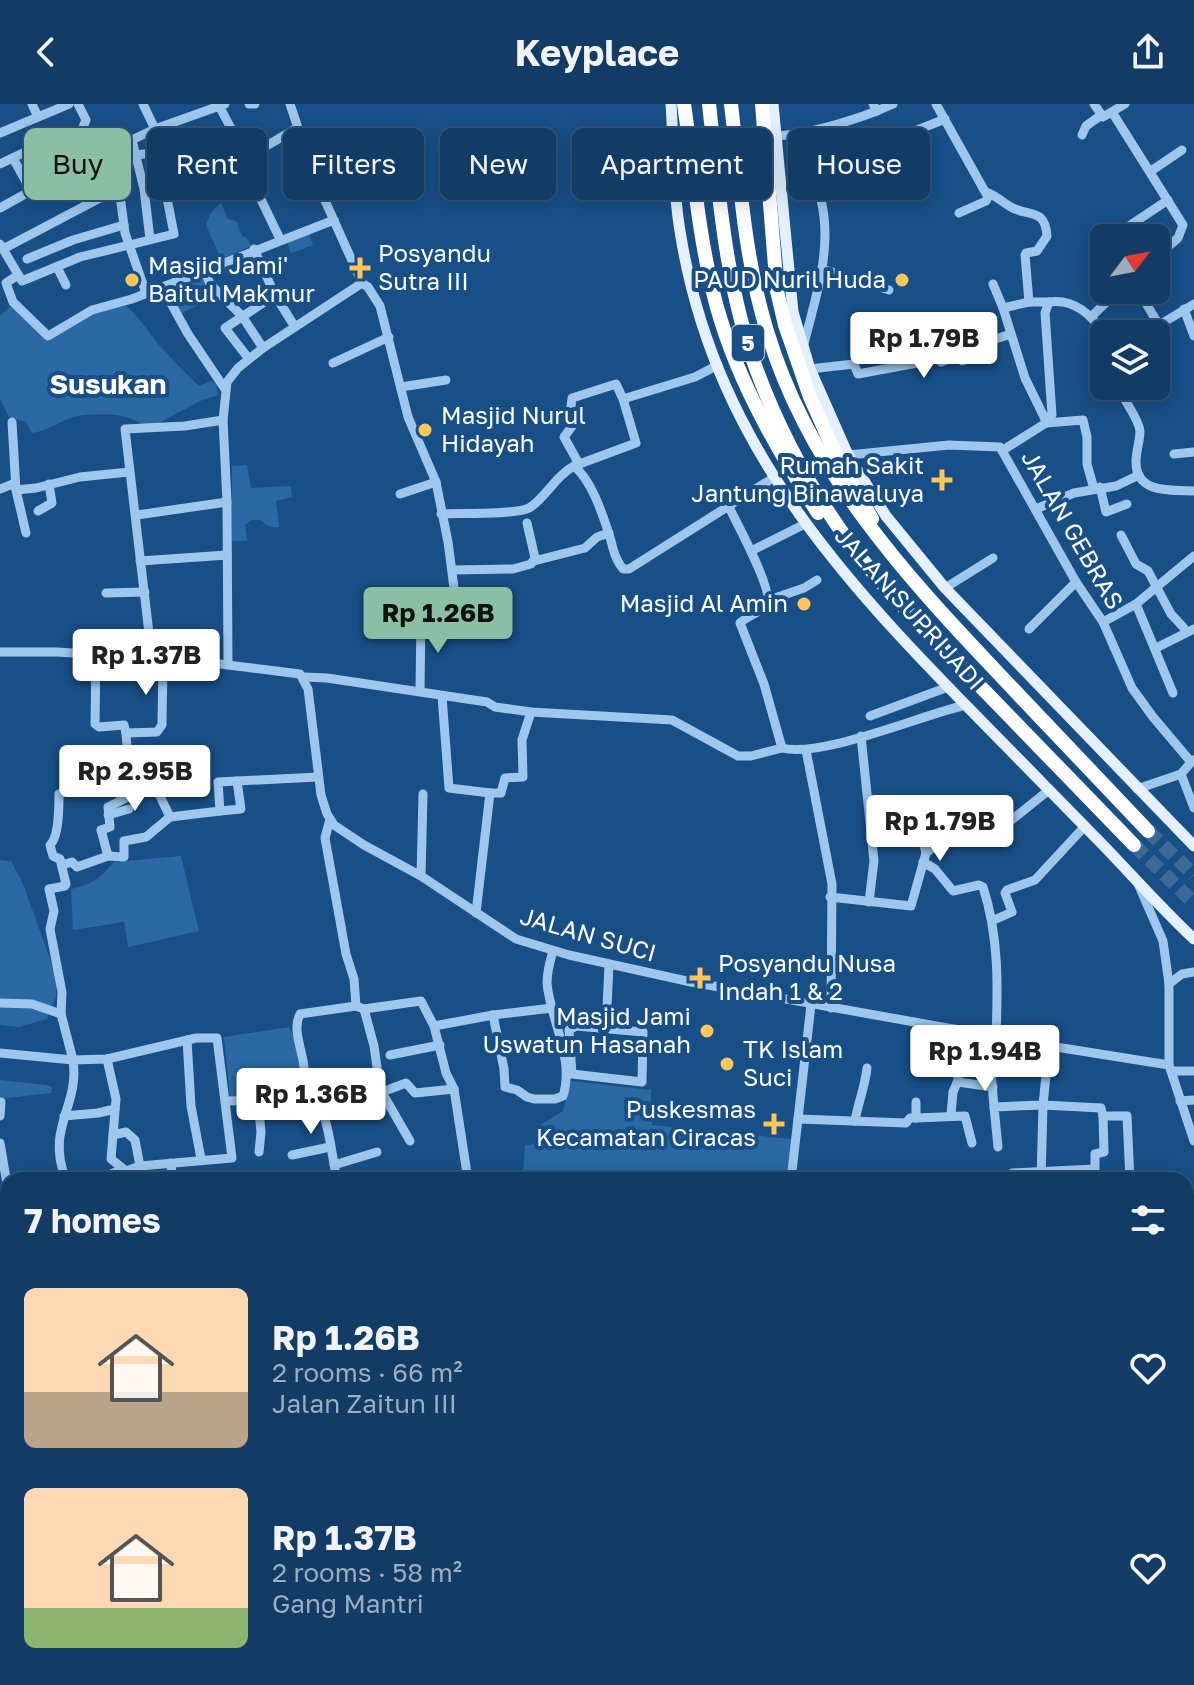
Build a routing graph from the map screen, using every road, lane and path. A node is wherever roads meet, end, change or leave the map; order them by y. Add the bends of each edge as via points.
1 (32, 104) edge
2 (69, 104) edge
3 (78, 104) edge
4 (143, 104) edge
5 (290, 104) edge
6 (671, 104) edge
7 (684, 104) edge
8 (709, 104) edge
9 (731, 104) edge
10 (762, 104) edge
11 (773, 104) edge
12 (893, 104) edge
13 (936, 104) edge
14 (1094, 104) edge
15 (1125, 104) edge
16 (221, 105) edge
17 (875, 108) edge
18 (1112, 112) junction
19 (1100, 116) junction
20 (38, 117) junction
21 (945, 119) junction
22 (83, 128) edge
23 (155, 128) edge
24 (158, 128) edge
25 (232, 128) edge
26 (297, 128) edge
27 (824, 128) edge
28 (922, 128) edge
29 (0, 133) edge
30 (147, 133) edge
31 (788, 135) edge
32 (1082, 135) dead end
33 (778, 136) junction
34 (132, 140) joint
35 (1182, 150) dead end
36 (24, 153) edge
37 (137, 155) junction
38 (13, 158) junction
39 (0, 164) edge
40 (1151, 171) junction
41 (24, 178) edge
42 (986, 192) junction
43 (24, 193) edge
44 (95, 200) edge
45 (121, 200) edge
46 (261, 200) edge
47 (325, 200) edge
48 (820, 200) edge
49 (1168, 200) junction
50 (0, 208) edge
51 (959, 213) dead end
52 (334, 220) junction
53 (1132, 224) edge
54 (124, 225) junction
55 (150, 239) junction
56 (280, 239) junction
57 (129, 244) junction
58 (1170, 245) edge
59 (1, 247) edge
60 (254, 249) junction
61 (27, 259) dead end
62 (57, 267) junction
63 (204, 269) junction
64 (822, 269) junction
65 (22, 278) junction
66 (362, 283) junction
67 (993, 284) dead end
68 (66, 285) dead end
69 (162, 287) junction
70 (889, 290) dead end
71 (146, 293) junction
72 (275, 295) junction
73 (1029, 302) junction
74 (1049, 302) junction
75 (1104, 304) edge
76 (1194, 304) edge
77 (1003, 308) junction
78 (1184, 309) junction
79 (242, 316) junction
80 (1092, 316) junction
81 (1095, 320) edge
82 (1167, 320) edge
83 (295, 327) junction
84 (1011, 334) junction
85 (1194, 336) edge
86 (389, 337) junction
87 (803, 347) junction
88 (263, 348) junction
89 (249, 359) junction
90 (333, 363) dead end
91 (718, 365) junction
92 (810, 369) junction
93 (446, 380) dead end
94 (401, 387) junction
95 (225, 389) junction
96 (623, 399) junction
97 (1124, 400) edge
98 (223, 420) junction
99 (1046, 421) junction
100 (12, 422) dead end
101 (1003, 450) junction
102 (1194, 452) edge
103 (1174, 454) dead end
104 (848, 455) junction
105 (576, 465) junction
106 (129, 472) junction
107 (1139, 475) junction
108 (773, 478) junction
109 (436, 482) junction
110 (49, 484) junction
111 (16, 487) junction
112 (1097, 488) junction
113 (0, 489) edge
114 (1194, 491) edge
115 (400, 494) dead end
116 (227, 502) junction
117 (1127, 504) dead end
118 (729, 507) junction
119 (1036, 509) junction
120 (38, 511) dead end
121 (441, 514) junction
122 (137, 515) junction
123 (527, 523) dead end
124 (805, 524) junction
125 (26, 533) dead end
126 (609, 533) junction
127 (1121, 535) dead end
128 (885, 548) junction
129 (751, 551) junction
130 (227, 555) junction
131 (860, 556) junction
132 (1194, 556) edge
133 (993, 558) dead end
134 (140, 561) junction
135 (534, 561) junction
136 (453, 570) junction
137 (817, 580) dead end
138 (1076, 582) junction
139 (1158, 587) junction
140 (945, 588) junction
141 (145, 592) junction
142 (106, 593) dead end
143 (769, 600) junction
144 (1136, 604) junction
145 (432, 615) junction
146 (468, 616) dead end
147 (1103, 622) junction
148 (1029, 629) dead end
149 (1189, 629) edge
150 (1156, 648) junction
151 (0, 652) edge
152 (96, 655) junction
153 (152, 659) junction
154 (163, 659) junction
155 (228, 664) junction
156 (304, 677) junction
157 (948, 687) junction
158 (420, 691) junction
159 (1173, 693) dead end
160 (442, 696) junction
161 (966, 705) junction
162 (531, 712) junction
163 (870, 716) dead end
164 (126, 733) junction
165 (861, 736) junction
166 (782, 748) junction
167 (806, 750) junction
168 (1192, 761) edge
169 (125, 772) junction
170 (1181, 774) junction
171 (318, 777) junction
172 (237, 781) junction
173 (1137, 789) junction
174 (1049, 790) junction
175 (490, 793) junction
176 (423, 794) dead end
177 (1194, 808) edge
178 (129, 809) dead end
179 (922, 809) dead end
180 (220, 811) junction
181 (108, 815) junction
182 (170, 817) junction
183 (330, 819) junction
184 (1085, 826) junction
185 (1148, 831) tunnel mouth
186 (1134, 845) tunnel mouth
187 (1194, 846) edge
188 (108, 856) junction
189 (925, 857) junction
190 (62, 865) junction
191 (421, 876) junction
192 (1135, 879) junction
193 (830, 897) junction
194 (869, 902) junction
195 (476, 913) junction
196 (994, 920) junction
197 (1194, 939) edge
198 (553, 951) junction
199 (609, 965) junction
200 (1194, 972) edge
201 (1169, 984) junction
202 (0, 1003) edge
203 (811, 1005) junction
204 (360, 1008) junction
205 (552, 1008) junction
206 (831, 1008) junction
207 (61, 1014) junction
208 (493, 1015) junction
209 (927, 1025) junction
210 (434, 1026) junction
211 (606, 1029) junction
212 (954, 1029) junction
213 (992, 1036) junction
214 (187, 1040) junction
215 (440, 1045) junction
216 (1049, 1046) junction
217 (566, 1050) junction
218 (0, 1053) edge
219 (390, 1055) dead end
220 (107, 1059) junction
221 (73, 1060) junction
222 (867, 1068) dead end
223 (1170, 1068) junction
224 (930, 1071) dead end
225 (1194, 1071) edge
226 (303, 1081) junction
227 (958, 1082) junction
228 (993, 1087) junction
229 (454, 1089) junction
230 (382, 1092) junction
231 (1194, 1100) edge
232 (226, 1101) junction
233 (258, 1101) junction
234 (1180, 1101) junction
235 (1, 1102) edge
236 (916, 1102) dead end
237 (1043, 1105) junction
238 (994, 1107) junction
239 (115, 1109) junction
240 (951, 1115) junction
241 (0, 1116) edge
242 (64, 1116) junction
243 (1103, 1116) junction
244 (916, 1118) junction
245 (798, 1119) junction
246 (855, 1121) junction
247 (1192, 1126) edge
248 (113, 1135) junction
249 (410, 1141) dead end
250 (1194, 1141) edge
251 (0, 1143) edge
252 (972, 1143) dead end
253 (330, 1147) junction
254 (998, 1147) dead end
255 (259, 1152) dead end
256 (377, 1152) dead end
257 (292, 1155) dead end
258 (201, 1159) junction
259 (170, 1163) junction
260 (334, 1165) junction
261 (140, 1166) junction
262 (5, 1172) edge
263 (64, 1172) edge
264 (125, 1172) edge
265 (128, 1172) edge
266 (172, 1172) edge
267 (335, 1172) edge
268 (467, 1172) edge
269 (792, 1172) edge
270 (1041, 1172) edge
271 (1072, 1172) edge
272 (1130, 1172) edge

1 - 20 street
2 - 20 street
3 - 22 street via 86,122
4 - 23 street
5 - 26 street
6 - 91 main road, JALAN SUPRIJADI via 681,240
7 - 131 highway via 712,291 739,369 808,497 826,524
8 - 131 highway, 5 via 725,248 756,369 801,467
9 - 128 highway, 5 via 752,276 767,334 813,440
10 - 128 highway via 785,325 836,455
11 - 33 main road, JALAN SUPRIJADI
12 - 17 street
13 - 21 street
14 - 19 street
15 - 18 street
16 - 24 street
16 - 25 street
17 - 27 street
18 - 19 street
18 - 40 street
19 - 32 street
20 - 29 street
21 - 28 street
21 - 42 street
30 - 34 street
31 - 33 street
33 - 87 main road, JALAN SUPRIJADI via 789,294
34 - 37 street
35 - 40 street
36 - 38 street
37 - 55 street
37 - 55 street via 158,152 174,234
38 - 39 street
38 - 41 street
40 - 49 street
42 - 51 street via 986,201
42 - 73 street via 1013,208 1034,212 1047,231 1037,251 1025,254
43 - 50 street
44 - 59 street
45 - 54 street
46 - 56 street
47 - 52 street
48 - 64 street
49 - 53 street
49 - 58 street via 1183,228
52 - 56 street
52 - 66 street
54 - 57 street
54 - 61 street
55 - 57 street
56 - 60 street
57 - 62 street
57 - 71 street
59 - 65 street
60 - 63 street
60 - 72 street
62 - 65 street
62 - 68 street
63 - 69 street
63 - 79 street via 210,284
64 - 70 street
64 - 87 street
65 - 71 street via 6,283 11,300 51,336 82,315
66 - 83 street
66 - 86 street via 380,306
67 - 77 street
69 - 71 street
69 - 95 street
72 - 79 street
72 - 83 street
73 - 74 street
73 - 77 street
74 - 80 street
74 - 99 street via 1045,313 1052,413
75 - 80 street
76 - 78 street
77 - 84 street
78 - 82 street
78 - 85 street
79 - 88 street
79 - 89 street via 225,331
80 - 81 street
83 - 88 street
84 - 92 street via 986,342 986,353 962,361 958,356 858,374 854,364
84 - 99 street
86 - 90 street
86 - 94 street
87 - 92 main road, JALAN SUPRIJADI
88 - 89 street
89 - 95 street
91 - 96 street
91 - 108 main road, JALAN SUPRIJADI
92 - 104 main road, JALAN SUPRIJADI
93 - 94 street
94 - 109 street
95 - 98 street
96 - 105 street via 636,443
96 - 105 street via 616,384 572,398 573,425 564,437
97 - 107 street via 1139,427
98 - 106 street via 126,429
98 - 116 street
99 - 101 street
99 - 112 street via 1083,420 1087,464
100 - 111 street
101 - 104 street, JALAN GEBRAS via 995,445 949,445
101 - 119 street, JALAN GEBRAS
102 - 103 street
104 - 140 main road, JALAN SUPRIJADI via 886,516
105 - 121 street via 522,511
105 - 126 street
106 - 110 street
106 - 122 street
107 - 112 street
107 - 114 street via 1152,488
108 - 118 street
108 - 124 main road, JALAN SUPRIJADI
109 - 115 street
109 - 121 street
110 - 111 street
110 - 120 street via 52,503
111 - 113 street
111 - 125 street
112 - 117 street via 1106,512
112 - 119 street
116 - 122 street
116 - 130 street
118 - 126 street via 629,569 616,561
118 - 129 street
119 - 138 street, JALAN GEBRAS
121 - 136 street
122 - 134 street
123 - 135 street
124 - 129 street
124 - 157 main road, JALAN SUPRIJADI
126 - 135 street via 585,548
127 - 139 street via 1136,564
128 - 185 highway, 5
129 - 143 street
130 - 134 street
130 - 155 street
131 - 186 highway, 5
132 - 139 street
133 - 140 street
134 - 141 street
135 - 136 street via 513,569
136 - 145 street via 454,588 433,594
137 - 143 street
138 - 147 street, JALAN GEBRAS
138 - 148 street
139 - 144 street
139 - 149 street via 1171,614
140 - 173 main road, JALAN SUPRIJADI
141 - 142 street
141 - 153 street
143 - 166 street via 740,623
144 - 147 street
144 - 150 street
145 - 146 street
145 - 158 street via 420,616
147 - 168 street, JALAN GEBRAS via 1132,688
149 - 150 street
150 - 159 street
151 - 152 street
152 - 153 street
152 - 164 street via 95,724 124,725
153 - 154 street
154 - 155 street
154 - 164 street via 162,725 157,732
155 - 156 street
156 - 158 street
156 - 171 street
157 - 161 main road, JALAN SUPRIJADI
157 - 163 street
158 - 160 street
160 - 162 street
160 - 175 street via 449,788
161 - 165 street
161 - 174 main road, JALAN SUPRIJADI
162 - 166 street via 660,718 684,724 738,756
162 - 175 street via 522,740 523,777 505,778 501,793
164 - 169 street
165 - 167 street
165 - 194 street via 874,861
166 - 167 street
167 - 193 street via 831,871
168 - 170 street
169 - 181 street via 128,797 108,807
169 - 182 street via 149,773
169 - 190 street via 59,794 57,830 50,845
170 - 173 street
170 - 177 street
171 - 172 street
171 - 183 street
172 - 180 street via 216,783
172 - 180 street via 241,809
173 - 187 main road, JALAN SUPRIJADI
174 - 184 main road, JALAN SUPRIJADI
174 - 189 street via 1004,826 989,805 957,823 957,830
175 - 195 street
176 - 191 street
178 - 181 street
179 - 189 street via 919,827
180 - 182 street
181 - 188 street via 110,827 101,835
182 - 188 street via 146,837 124,841 124,857
183 - 191 street, JALAN SUCI
183 - 204 street via 325,838
184 - 192 main road, JALAN SUPRIJADI
184 - 196 street via 1035,880 1007,890 1012,912
188 - 190 street via 77,867 72,862
189 - 194 street via 912,906
189 - 196 street via 953,891 981,885
190 - 207 street via 66,885 49,889
191 - 195 street, JALAN SUCI
192 - 197 main road, JALAN SUPRIJADI
192 - 201 street via 1160,932
193 - 194 street
193 - 206 street
195 - 198 street, JALAN SUCI via 516,939
196 - 213 street via 998,998
198 - 199 street, JALAN SUCI
198 - 205 street via 547,977
199 - 203 street, JALAN SUCI
199 - 211 street
200 - 201 street
201 - 223 street
202 - 207 street via 32,1004
203 - 206 street, JALAN SUCI
203 - 245 street
204 - 210 street via 421,1001
204 - 226 street via 297,1017
204 - 230 street
205 - 208 street
205 - 217 street
206 - 209 street, JALAN SUCI
207 - 221 street
208 - 210 street
208 - 217 street via 506,1088 530,1098 562,1097
209 - 212 street, JALAN SUCI
209 - 224 street
210 - 215 street
211 - 217 street via 570,1027
211 - 217 street via 644,1034 642,1082 574,1075
212 - 213 street, JALAN SUCI
212 - 227 street
213 - 216 street, JALAN SUCI
213 - 228 street
214 - 220 street
214 - 232 street via 219,1040
214 - 258 street
215 - 219 street
215 - 229 street
216 - 223 street, JALAN SUCI
216 - 237 street
218 - 221 street
220 - 221 street
220 - 239 street
221 - 242 street
222 - 246 street
223 - 225 street, JALAN SUCI
223 - 234 street
226 - 233 street
226 - 253 street via 319,1102
227 - 228 street
227 - 240 street
228 - 238 street
229 - 230 street via 413,1093 406,1083
229 - 268 street
230 - 249 street
231 - 234 street
232 - 233 street
232 - 258 street via 232,1158
233 - 255 street
234 - 247 street
235 - 241 street
236 - 244 street
237 - 238 street
237 - 243 street via 1101,1108
237 - 270 street
238 - 254 street
239 - 242 street
239 - 248 street
240 - 244 street
240 - 252 street via 966,1117
242 - 263 street via 58,1147
243 - 271 street via 1104,1152 1095,1154 1095,1169
243 - 272 street via 1128,1117
244 - 246 street via 906,1123
245 - 246 street
245 - 269 street
247 - 250 street
248 - 261 street via 126,1132 135,1140
248 - 264 street via 111,1159
251 - 262 street
253 - 257 street
253 - 260 street
256 - 260 street
258 - 259 street
259 - 261 street
259 - 266 street
260 - 267 street
261 - 265 street

